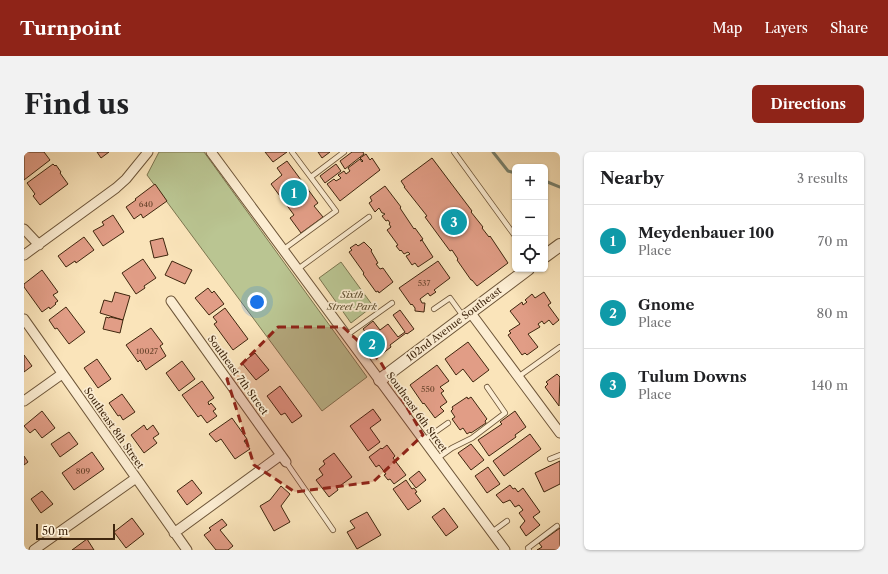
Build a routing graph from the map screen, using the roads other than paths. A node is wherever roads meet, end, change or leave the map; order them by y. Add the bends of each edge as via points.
1 (148, 152) edge
2 (211, 152) edge
3 (292, 152) edge
4 (344, 152) edge
5 (454, 152) edge
6 (311, 177) junction
7 (369, 217) dead end
8 (24, 229) edge
9 (512, 232) edge
10 (39, 245) junction
11 (560, 245) edge
12 (284, 249) junction
13 (548, 254) edge
14 (24, 255) edge
15 (298, 268) junction
16 (524, 272) edge
17 (171, 301) dead end
18 (392, 303) dead end
19 (434, 310) dead end
20 (467, 315) junction
21 (24, 319) edge
22 (347, 335) junction
23 (560, 347) edge
24 (62, 374) junction
25 (518, 377) junction
26 (380, 380) junction
27 (487, 387) dead end
28 (24, 401) edge
29 (448, 423) dead end
30 (560, 433) edge
31 (424, 440) junction
32 (560, 455) edge
33 (438, 458) junction
34 (284, 459) junction
35 (550, 459) dead end
36 (136, 478) junction
37 (507, 521) dead end
38 (557, 526) dead end
39 (333, 530) dead end
40 (174, 532) junction
41 (492, 532) junction
42 (34, 550) edge
43 (186, 550) edge
44 (506, 550) edge
45 (528, 550) edge

1 - 10 street via 116,188
2 - 12 street, Southeast 6th Street
3 - 6 lane
4 - 6 lane
5 - 9 lane
6 - 12 lane via 336,211
7 - 15 lane
8 - 10 street
10 - 14 street
11 - 13 street
12 - 15 street, Southeast 6th Street
15 - 22 street, Southeast 6th Street
16 - 20 street, 102nd Avenue Southeast
17 - 34 street, Southeast 7th Street
18 - 22 lane
19 - 20 lane via 450,298
20 - 25 street
20 - 26 street, 102nd Avenue Southeast
21 - 24 street, Southeast 8th Street
22 - 26 street, Southeast 6th Street
23 - 25 lane
24 - 28 street
24 - 36 street, Southeast 8th Street
25 - 30 street
26 - 31 street, Southeast 6th Street
27 - 33 lane via 505,413 472,438
29 - 31 lane
31 - 33 street, Southeast 6th Street
32 - 35 lane
33 - 41 street, Southeast 6th Street
34 - 39 lane
34 - 40 street
36 - 40 street, Southeast 8th Street
36 - 42 street
37 - 41 lane
38 - 45 lane
40 - 43 street, Southeast 8th Street
41 - 44 street, Southeast 6th Street

